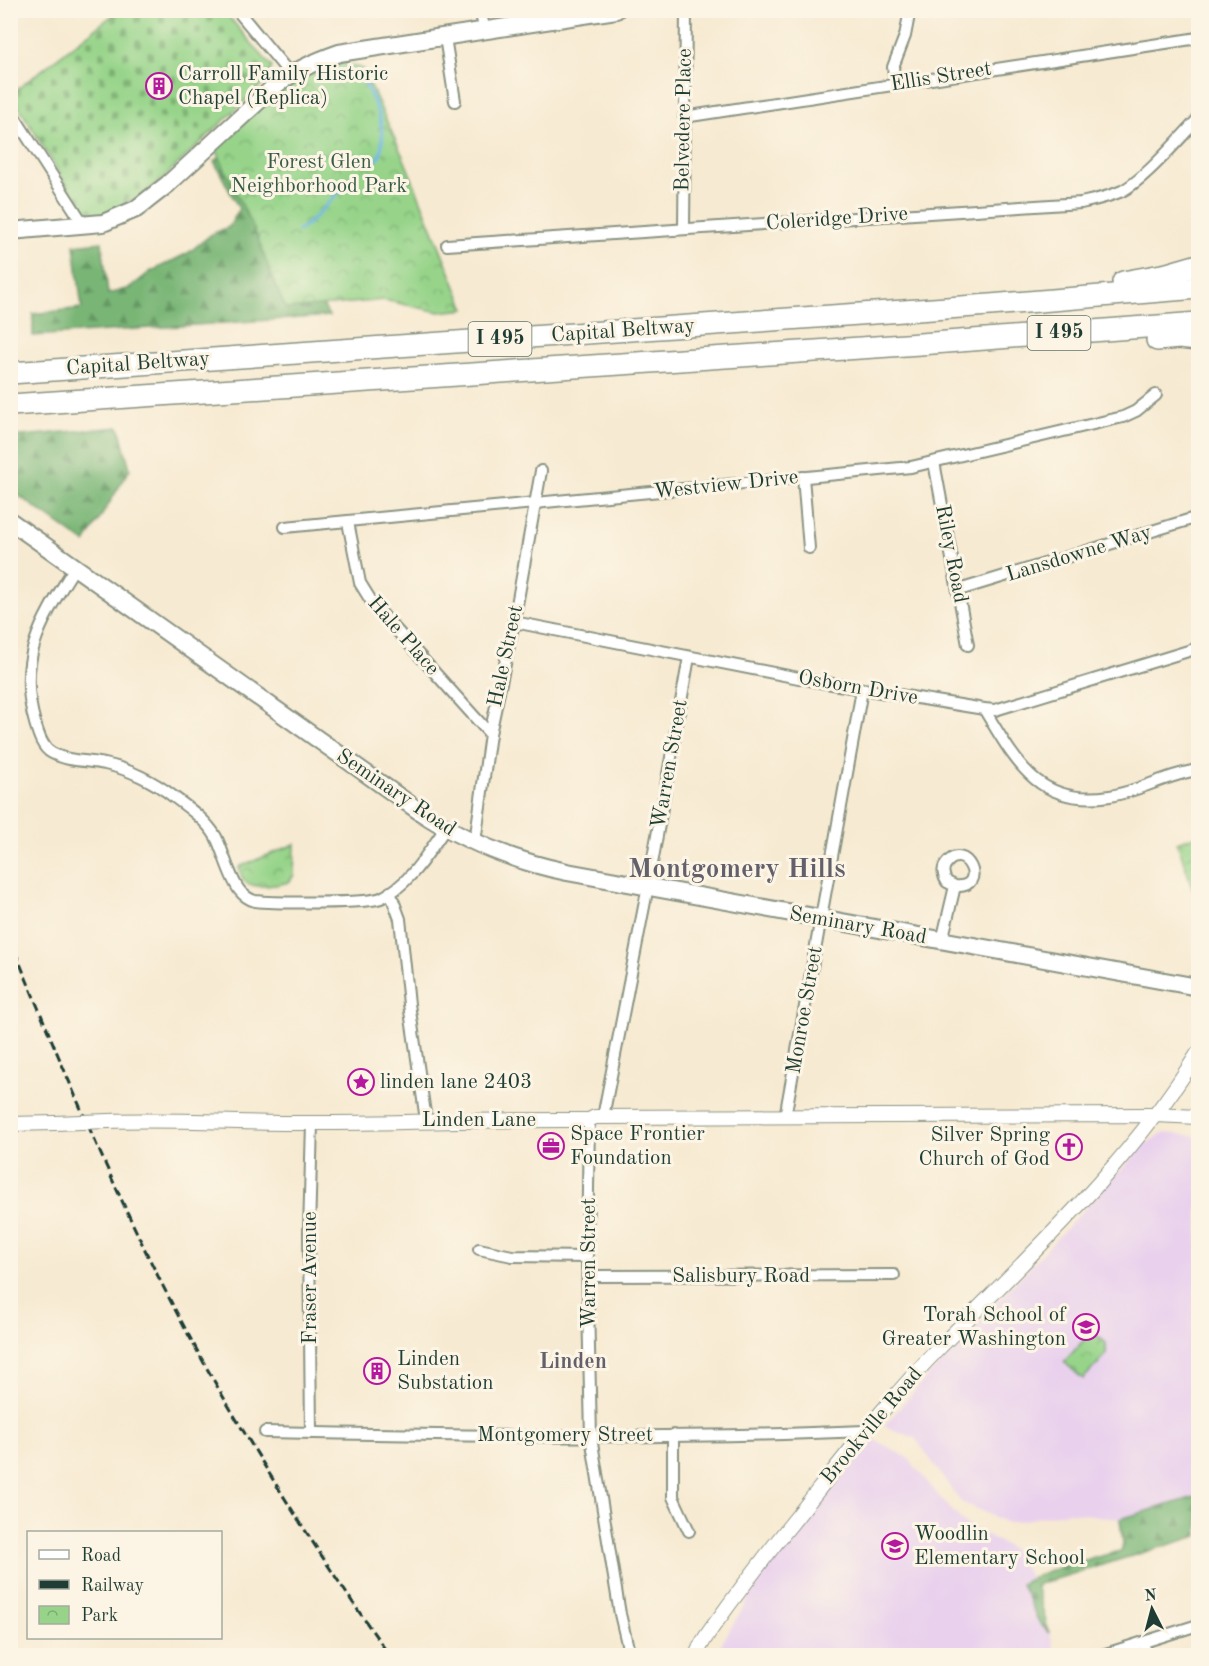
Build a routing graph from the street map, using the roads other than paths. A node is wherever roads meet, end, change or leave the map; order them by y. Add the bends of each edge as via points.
1 (237, 10) edge
2 (480, 10) edge
3 (616, 10) edge
4 (686, 10) edge
5 (910, 10) edge
6 (485, 31) junction
7 (445, 37) junction
8 (1198, 38) edge
9 (290, 74) junction
10 (895, 84) junction
11 (455, 101) dead end
12 (10, 110) edge
13 (684, 117) junction
14 (1198, 119) edge
15 (84, 225) junction
16 (684, 229) junction
17 (10, 231) edge
18 (447, 245) dead end
19 (1198, 264) edge
20 (1198, 288) edge
21 (990, 305) junction
22 (1198, 323) edge
23 (1198, 340) edge
24 (920, 344) junction
25 (10, 373) edge
26 (1156, 395) dead end
27 (10, 405) edge
28 (934, 462) junction
29 (541, 471) dead end
30 (803, 477) junction
31 (536, 504) junction
32 (1198, 517) edge
33 (10, 521) edge
34 (348, 522) junction
35 (285, 527) dead end
36 (809, 548) dead end
37 (75, 567) junction
38 (959, 590) junction
39 (514, 622) junction
40 (968, 645) dead end
41 (1198, 648) edge
42 (689, 657) junction
43 (861, 690) junction
44 (984, 709) junction
45 (490, 734) junction
46 (1198, 770) edge
47 (445, 828) junction
48 (475, 842) junction
49 (648, 886) junction
50 (955, 886) dead end
51 (390, 891) junction
52 (821, 919) junction
53 (942, 941) junction
54 (1198, 987) edge
55 (1198, 1053) edge
56 (1155, 1115) junction
57 (785, 1117) junction
58 (1198, 1117) edge
59 (596, 1119) junction
60 (426, 1120) junction
61 (312, 1123) junction
62 (10, 1124) edge
63 (479, 1249) dead end
64 (587, 1257) junction
65 (894, 1275) dead end
66 (588, 1278) junction
67 (865, 1431) junction
68 (265, 1432) dead end
69 (311, 1433) junction
70 (673, 1436) junction
71 (591, 1437) junction
72 (690, 1531) dead end
73 (1198, 1625) edge
74 (1143, 1642) junction
75 (698, 1651) edge
76 (630, 1656) edge
77 (686, 1656) edge
78 (1099, 1656) edge
79 (1147, 1656) edge

1 - 9 street
2 - 6 street
3 - 6 main road
4 - 13 street, Belvedere Place
5 - 10 street via 893,67
6 - 7 main road
7 - 9 main road via 339,53
7 - 11 street
8 - 10 street, Ellis Street
9 - 15 main road via 150,200 118,218
10 - 13 street, Ellis Street
12 - 15 street
13 - 16 street, Belvedere Place
14 - 16 street, Coleridge Drive via 1138,180 1123,190 1080,203
15 - 17 main road
16 - 18 street, Coleridge Drive
19 - 21 highway via 1167,274
20 - 21 highway, Capital Beltway / I 495
21 - 25 highway, Capital Beltway / I 495
22 - 24 highway, Capital Beltway / I 495
23 - 24 highway via 1179,338 938,355
24 - 27 highway, Capital Beltway / I 495
26 - 28 street, Westview Drive via 1123,417
28 - 30 street, Westview Drive
28 - 38 street, Riley Road
29 - 31 street, Hale Street
30 - 31 street, Westview Drive
30 - 36 street
31 - 34 street, Westview Drive
31 - 39 street, Hale Street
32 - 38 street, Lansdowne Way
33 - 37 main road, Seminary Road
34 - 35 street, Westview Drive
34 - 45 street, Hale Place via 360,583 373,604
37 - 47 main road, Seminary Road
37 - 51 street via 42,620 30,657 30,706 39,736 49,752 63,758 107,764 157,784 195,813 215,836 240,892 250,899 370,900
38 - 40 street, Riley Road
39 - 42 street, Osborn Drive
39 - 45 street, Hale Street
41 - 44 street, Osborn Drive via 995,710
42 - 43 street, Osborn Drive
42 - 49 street, Warren Street
43 - 44 street, Osborn Drive
43 - 52 street, Monroe Street
44 - 46 street via 1025,772 1051,790 1075,798 1111,796
45 - 48 street, Hale Street
47 - 48 main road, Seminary Road
47 - 51 street via 414,871
48 - 49 main road, Seminary Road via 539,866
49 - 52 main road, Seminary Road
49 - 59 street, Warren Street
50 - 53 street
51 - 60 street via 400,919
52 - 53 main road, Seminary Road
52 - 57 street, Monroe Street
53 - 54 main road, Seminary Road
55 - 56 street, Brookville Road
56 - 57 street, Linden Lane
56 - 58 street, Linden Lane
56 - 67 street, Brookville Road via 1113,1170 926,1362
57 - 59 street, Linden Lane
59 - 60 street, Linden Lane
59 - 64 street, Warren Street
60 - 61 street, Linden Lane
61 - 62 street, Linden Lane, bridge via 173,1119
61 - 69 street, Fraser Avenue
63 - 64 street via 512,1256
64 - 66 street, Warren Street
65 - 66 street, Salisbury Road
66 - 71 street, Warren Street
67 - 70 street, Montgomery Street
67 - 75 street, Brookville Road via 776,1542
68 - 69 street, Montgomery Street
69 - 71 street, Montgomery Street
70 - 71 street, Montgomery Street
70 - 72 street via 673,1497
71 - 76 street, Warren Street
73 - 74 street
74 - 78 street
74 - 79 street
75 - 77 street, Brookville Road

